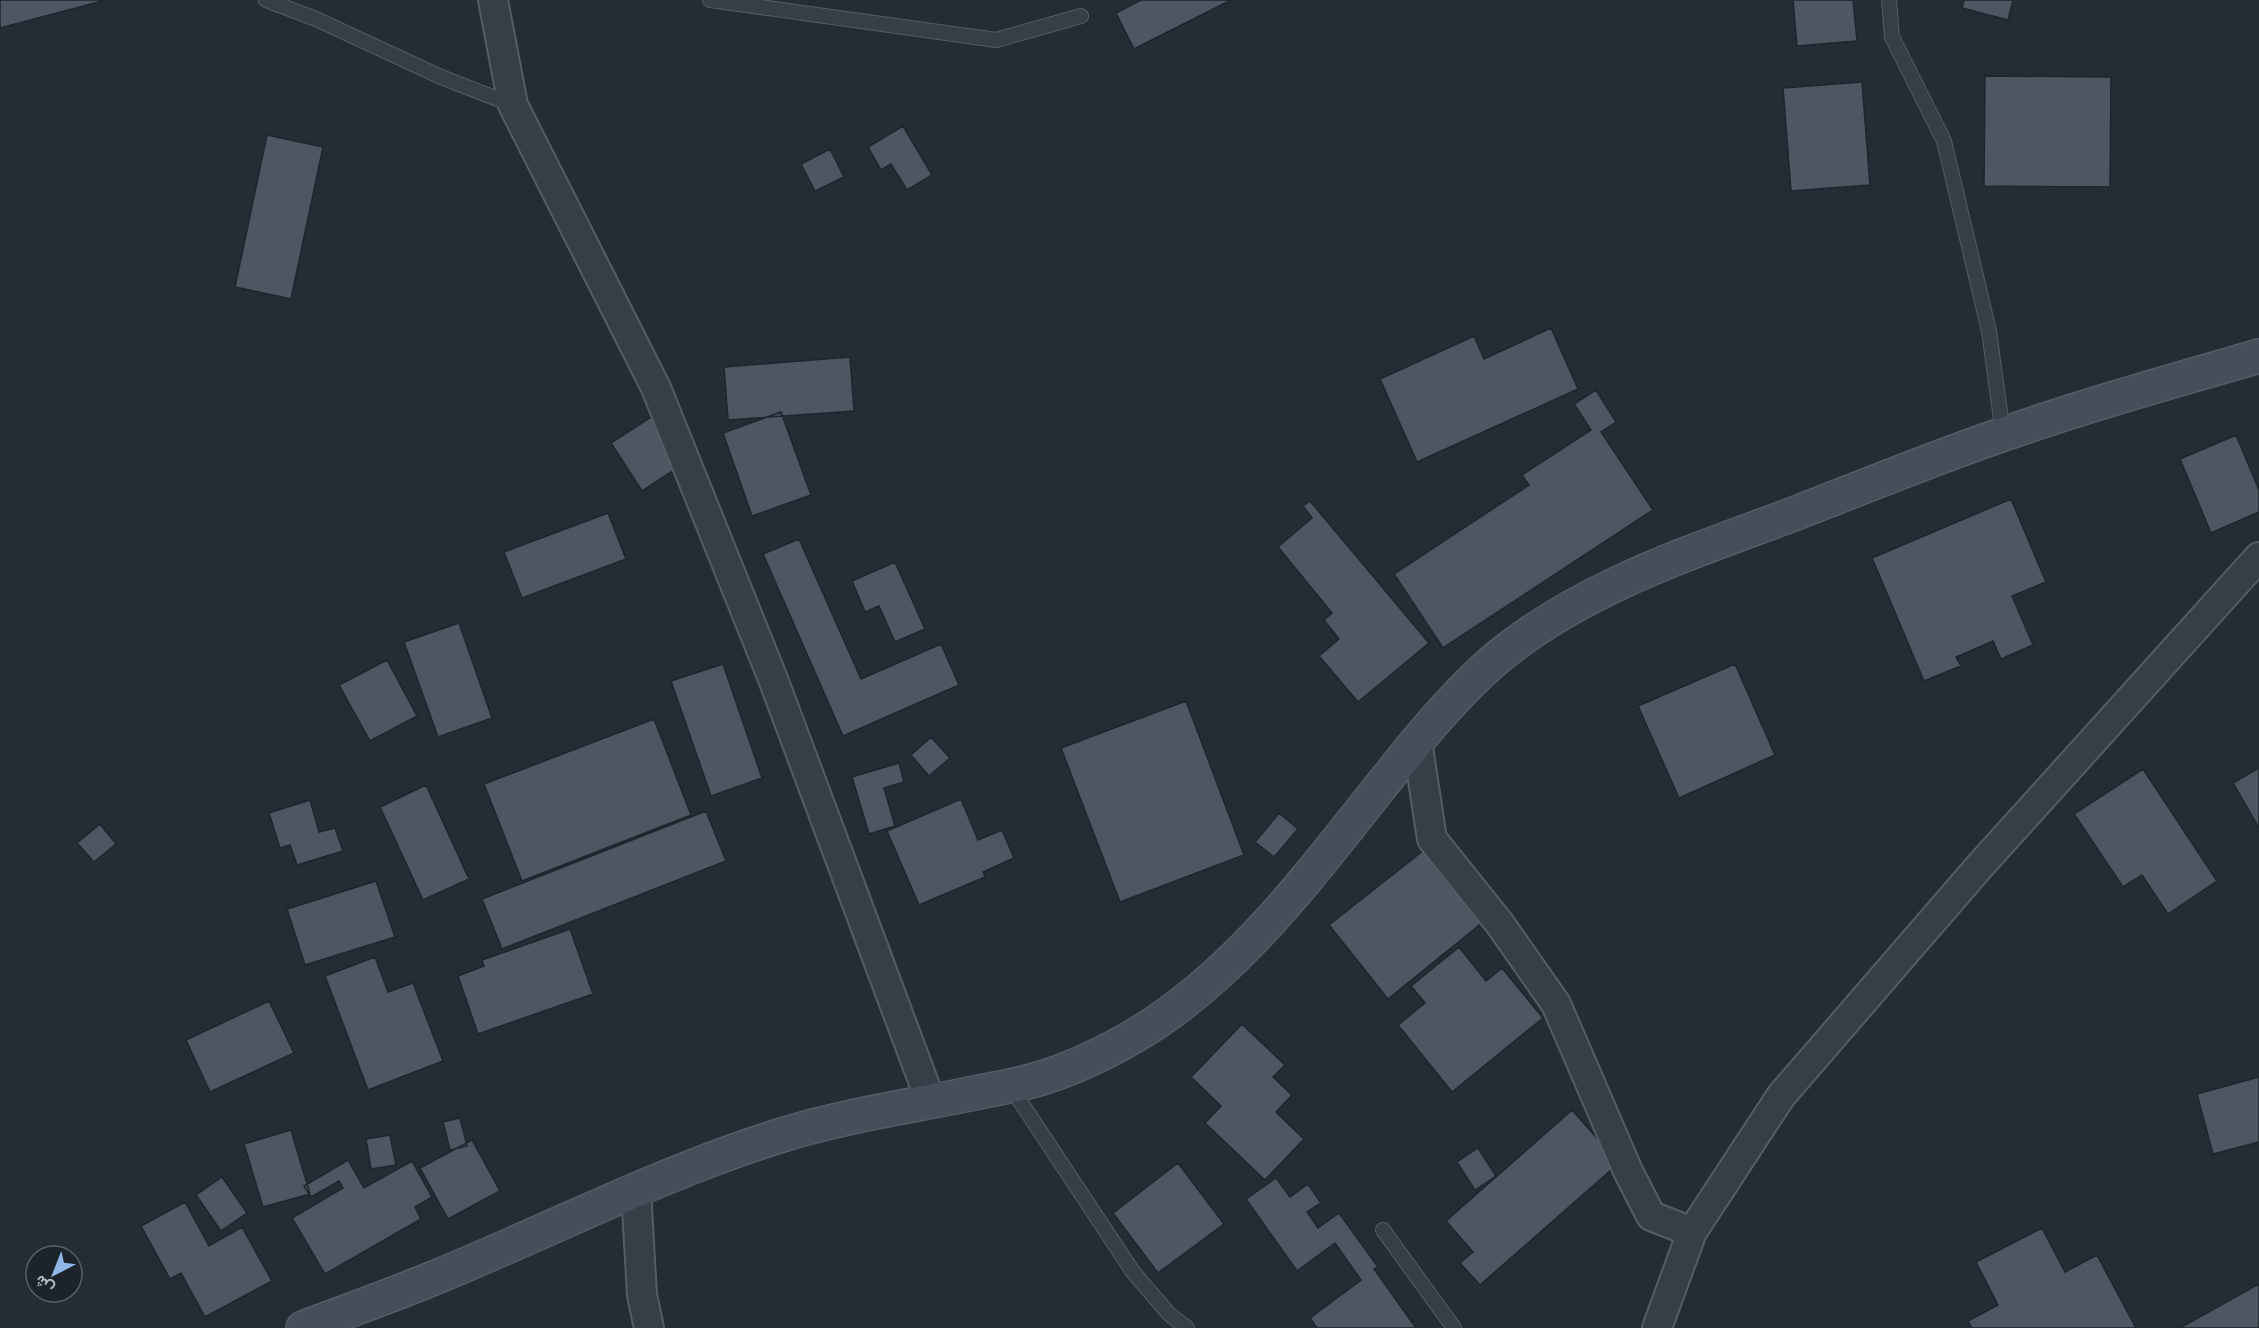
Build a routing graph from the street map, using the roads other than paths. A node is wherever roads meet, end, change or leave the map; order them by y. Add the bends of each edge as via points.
1 (266, 0) edge
2 (493, 0) edge
3 (710, 0) edge
4 (1889, 0) edge
5 (1081, 16) dead end
6 (513, 105) junction
7 (2259, 356) edge
8 (2003, 434) junction
9 (2259, 557) edge
10 (1417, 741) junction
11 (1010, 1086) junction
12 (931, 1102) junction
13 (636, 1190) junction
14 (1383, 1230) dead end
15 (1692, 1232) junction
16 (303, 1328) edge
17 (649, 1328) edge
18 (1187, 1328) edge
19 (1454, 1328) edge
20 (1657, 1328) edge

1 - 6 lane
2 - 6 street
3 - 5 lane via 996,40
4 - 8 lane via 1892,37 1944,141 1989,331
6 - 12 street via 656,388 773,680
7 - 8 main road
8 - 10 main road via 1675,559 1578,603 1532,631 1491,664
9 - 15 street via 1978,867 1781,1096
10 - 11 main road via 1262,929 1184,1001 1093,1058 1044,1078
10 - 15 street via 1432,839 1500,924 1556,1004 1651,1216
11 - 12 main road
11 - 18 lane via 1133,1272 1169,1314
12 - 13 main road via 783,1134
13 - 16 main road via 429,1281
13 - 17 street via 642,1295
14 - 19 lane
15 - 20 street

